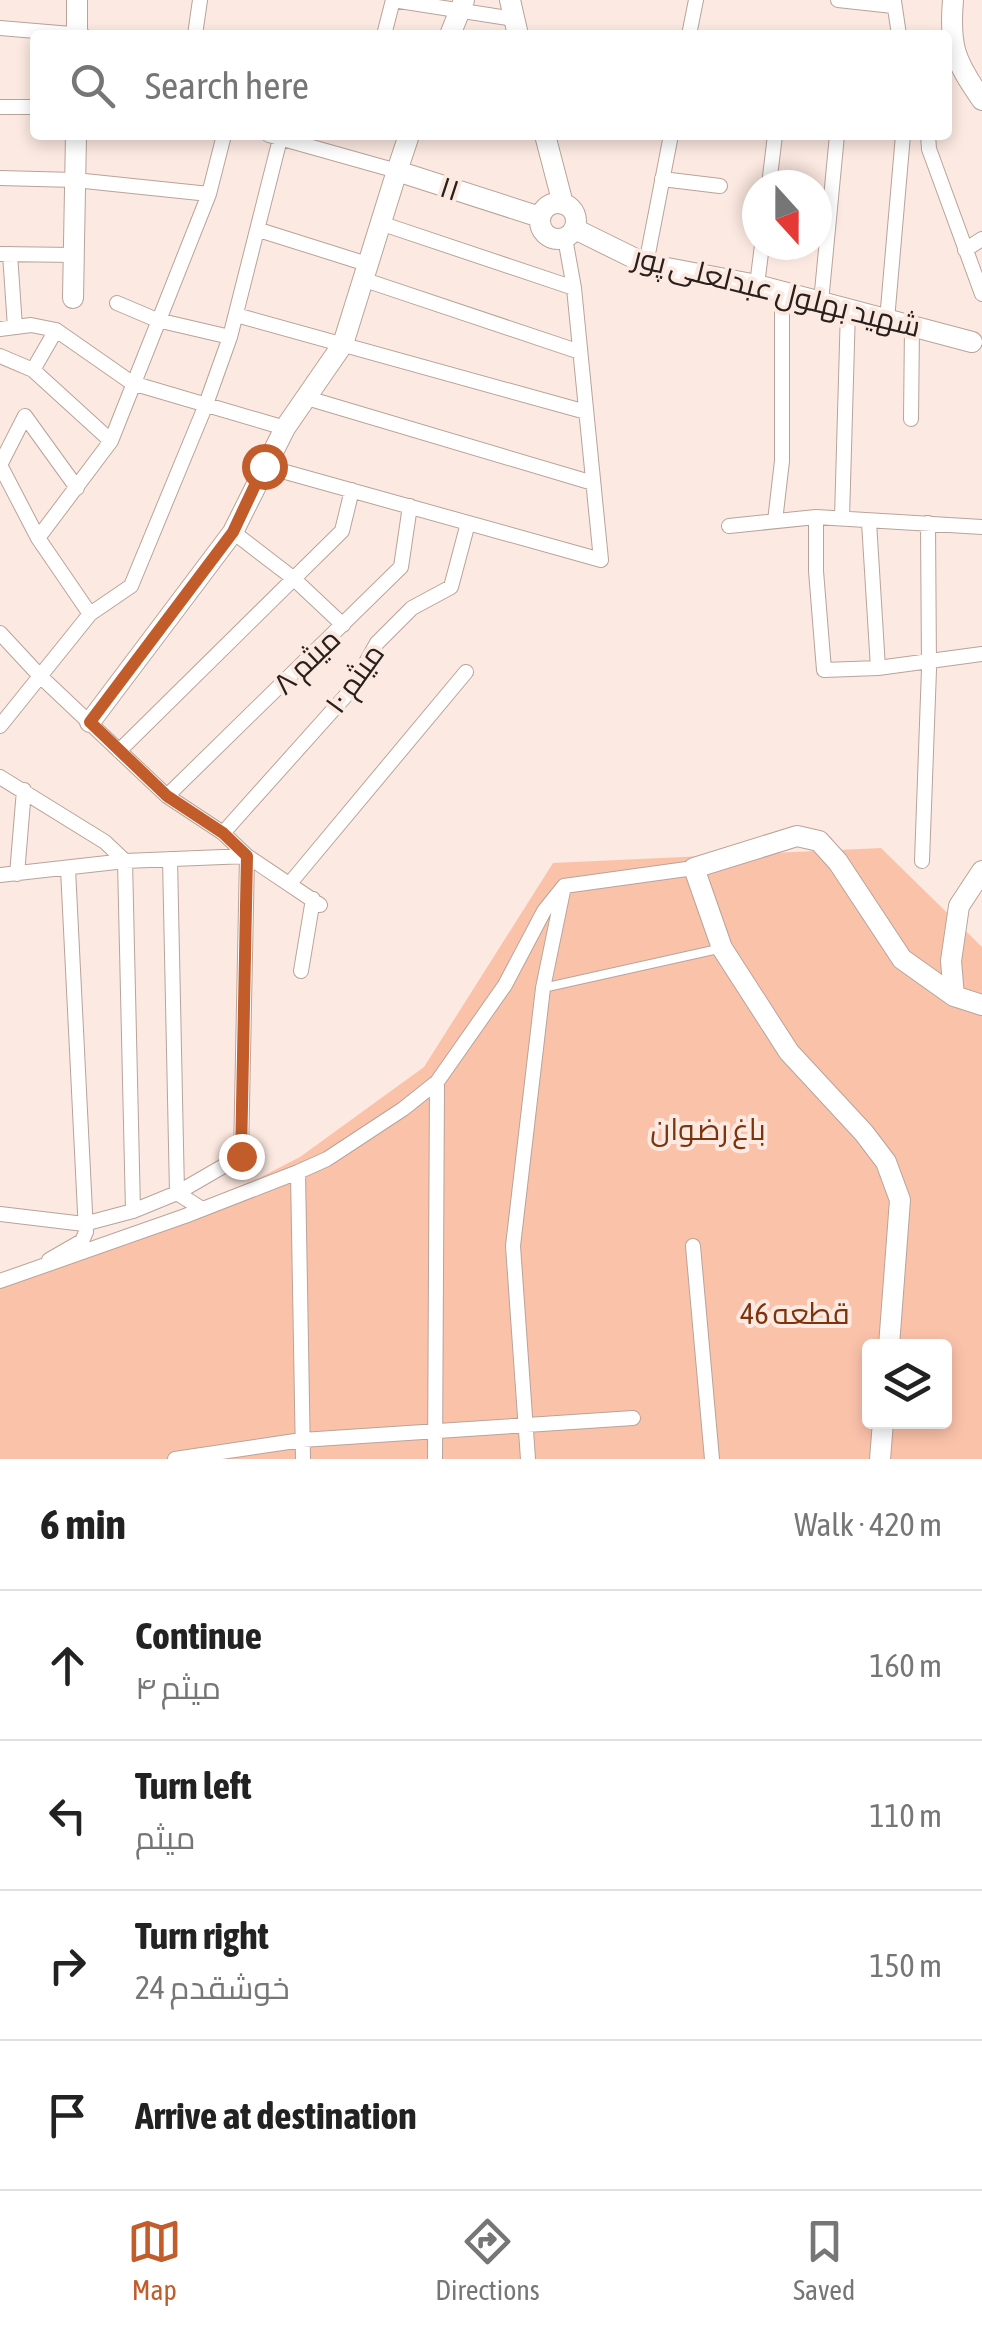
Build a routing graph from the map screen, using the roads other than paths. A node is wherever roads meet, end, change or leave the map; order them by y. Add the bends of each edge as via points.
1 (77, 0) edge
2 (200, 0) edge
3 (393, 0) edge
4 (696, 0) edge
5 (838, 0) edge
6 (953, 0) edge
7 (894, 3) edge
8 (463, 5) edge
9 (514, 18) edge
10 (0, 28) edge
11 (79, 30) edge
12 (196, 30) edge
13 (385, 30) edge
14 (452, 30) edge
15 (691, 30) edge
16 (898, 30) edge
17 (951, 30) edge
18 (30, 31) edge
19 (952, 42) edge
20 (982, 100) edge
21 (0, 107) edge
22 (30, 107) edge
23 (76, 140) edge
24 (223, 140) edge
25 (274, 140) edge
26 (286, 140) edge
27 (408, 140) edge
28 (546, 140) edge
29 (670, 140) edge
30 (774, 140) edge
31 (837, 140) edge
32 (903, 140) edge
33 (928, 140) edge
34 (771, 170) edge
35 (396, 171) junction
36 (0, 178) edge
37 (75, 180) junction
38 (662, 180) junction
39 (720, 186) dead end
40 (209, 194) junction
41 (564, 204) junction
42 (540, 217) junction
43 (380, 223) junction
44 (259, 230) junction
45 (570, 233) junction
46 (982, 239) edge
47 (964, 250) junction
48 (5, 254) edge
49 (74, 255) junction
50 (760, 260) edge
51 (646, 264) junction
52 (365, 271) junction
53 (757, 285) junction
54 (574, 288) junction
55 (782, 292) junction
56 (982, 294) edge
57 (73, 298) dead end
58 (821, 302) junction
59 (118, 304) dead end
60 (848, 309) junction
61 (236, 315) junction
62 (157, 320) junction
63 (887, 320) junction
64 (912, 326) junction
65 (7, 328) edge
66 (56, 330) junction
67 (230, 336) junction
68 (977, 341) edge
69 (343, 344) junction
70 (580, 352) junction
71 (0, 356) edge
72 (33, 370) junction
73 (132, 383) junction
74 (307, 398) junction
75 (205, 406) junction
76 (586, 412) junction
77 (911, 419) dead end
78 (285, 428) junction
79 (111, 441) junction
80 (0, 465) edge
81 (264, 466) junction
82 (593, 484) junction
83 (77, 488) junction
84 (352, 490) junction
85 (410, 506) junction
86 (816, 517) junction
87 (842, 518) junction
88 (775, 521) junction
89 (468, 522) junction
90 (870, 522) junction
91 (928, 523) junction
92 (729, 526) dead end
93 (982, 528) edge
94 (233, 532) junction
95 (38, 538) junction
96 (293, 578) junction
97 (90, 614) junction
98 (343, 625) junction
99 (0, 633) edge
100 (982, 654) edge
101 (929, 660) junction
102 (878, 668) junction
103 (466, 672) dead end
104 (39, 675) junction
105 (90, 722) junction
106 (0, 726) edge
107 (119, 751) junction
108 (0, 777) edge
109 (24, 790) junction
110 (167, 796) junction
111 (223, 833) junction
112 (247, 856) junction
113 (170, 859) junction
114 (125, 861) junction
115 (922, 861) dead end
116 (694, 868) junction
117 (68, 869) junction
118 (982, 871) edge
119 (17, 874) junction
120 (0, 875) edge
121 (291, 882) junction
122 (564, 886) junction
123 (722, 948) junction
124 (301, 971) dead end
125 (543, 988) junction
126 (954, 996) junction
127 (982, 1006) edge
128 (437, 1082) junction
129 (298, 1172) junction
130 (177, 1194) junction
131 (202, 1209) junction
132 (132, 1211) junction
133 (0, 1214) edge
134 (84, 1224) junction
135 (693, 1246) dead end
136 (37, 1269) junction
137 (0, 1281) edge
138 (890, 1339) edge
139 (634, 1418) dead end
140 (525, 1428) junction
141 (882, 1429) edge
142 (434, 1434) junction
143 (302, 1440) junction
144 (175, 1459) edge
145 (303, 1459) edge
146 (435, 1459) edge
147 (528, 1459) edge
148 (712, 1459) edge
149 (880, 1459) edge

1 - 11 street
2 - 12 street
3 - 8 street
3 - 13 street
4 - 15 street
5 - 7 street
6 - 17 street
7 - 16 street
8 - 9 street
8 - 14 street
10 - 18 street
19 - 20 street
21 - 22 street
23 - 37 street
24 - 40 street
25 - 44 street
26 - 35 street
27 - 35 street
28 - 41 street
29 - 38 street
30 - 34 street
31 - 58 street
32 - 63 street
33 - 47 street
35 - 42 street, ۱۱
35 - 43 street
36 - 37 street
37 - 40 street
37 - 49 street
38 - 39 street
38 - 51 street
40 - 62 street
41 - 42 street via 546,207
41 - 45 street via 576,216
42 - 45 street via 544,233 554,239
43 - 52 street
43 - 54 street
44 - 52 street
44 - 61 street
45 - 51 street, شهید بهلول عبدلعلی پور
45 - 54 street
46 - 47 street
47 - 56 street
48 - 49 street
48 - 65 street
49 - 57 street
50 - 53 street
51 - 53 street, شهید بهلول عبدلعلی پور
52 - 69 street
52 - 70 street
53 - 55 street, شهید بهلول عبدلعلی پور
54 - 70 street
55 - 58 street, شهید بهلول عبدلعلی پور
55 - 88 street via 782,461
58 - 60 street, شهید بهلول عبدلعلی پور
59 - 62 street
60 - 63 street, شهید بهلول عبدلعلی پور
60 - 87 street
61 - 67 street
61 - 69 street
62 - 67 street
62 - 73 street
63 - 64 street, شهید بهلول عبدلعلی پور
64 - 68 street, شهید بهلول عبدلعلی پور
64 - 77 street
65 - 66 street
66 - 72 street
66 - 73 street
67 - 75 street
69 - 74 street
69 - 76 street
70 - 76 street
71 - 72 street
72 - 79 street
73 - 75 street
73 - 79 street
74 - 78 street
74 - 82 street
75 - 78 street
75 - 97 street via 131,586
76 - 82 street
78 - 81 street
79 - 83 street
80 - 83 street via 25,416
80 - 95 street
81 - 84 street
81 - 94 street
82 - 89 street via 601,560
83 - 95 street
84 - 85 street
84 - 96 street via 342,530
85 - 89 street
85 - 98 street, ۸ میثم via 401,568
86 - 87 street
86 - 88 street
86 - 102 street via 824,670
87 - 90 street
88 - 92 street
89 - 111 street, ۱۰ میثم via 451,587 412,608 377,643 350,691
90 - 91 street
90 - 102 street
91 - 93 street
91 - 101 street
94 - 96 street
94 - 105 street
95 - 97 street
96 - 98 street
96 - 107 street
97 - 104 street
98 - 110 street, ۸ میثم
99 - 104 street
100 - 101 street
101 - 102 street
101 - 115 street
103 - 121 street
104 - 105 street
104 - 106 street
105 - 107 street
107 - 110 street
108 - 109 street
109 - 114 street
109 - 119 street
110 - 111 street
111 - 112 street
112 - 113 street
112 - 121 street
112 - 130 street via 241,1156
113 - 114 street
113 - 130 street
114 - 117 street
114 - 132 street
116 - 122 street
116 - 123 street
116 - 126 street via 797,836 819,841 902,959
117 - 119 street
117 - 134 street
118 - 126 street via 958,906
119 - 120 street
121 - 124 street via 317,902
122 - 125 street
122 - 128 street via 506,985
123 - 125 lane
123 - 138 street via 789,1052 886,1162 900,1200
125 - 140 street via 513,1246
126 - 127 street
128 - 129 street via 328,1160
128 - 142 street
129 - 131 street
129 - 143 street
130 - 131 street
130 - 132 street
131 - 136 street
132 - 134 street
133 - 134 street
134 - 136 street via 82,1240
135 - 148 street
136 - 137 street
139 - 140 street
140 - 142 street
140 - 147 street
141 - 149 street
142 - 143 street
142 - 146 street
143 - 144 street
143 - 145 street

